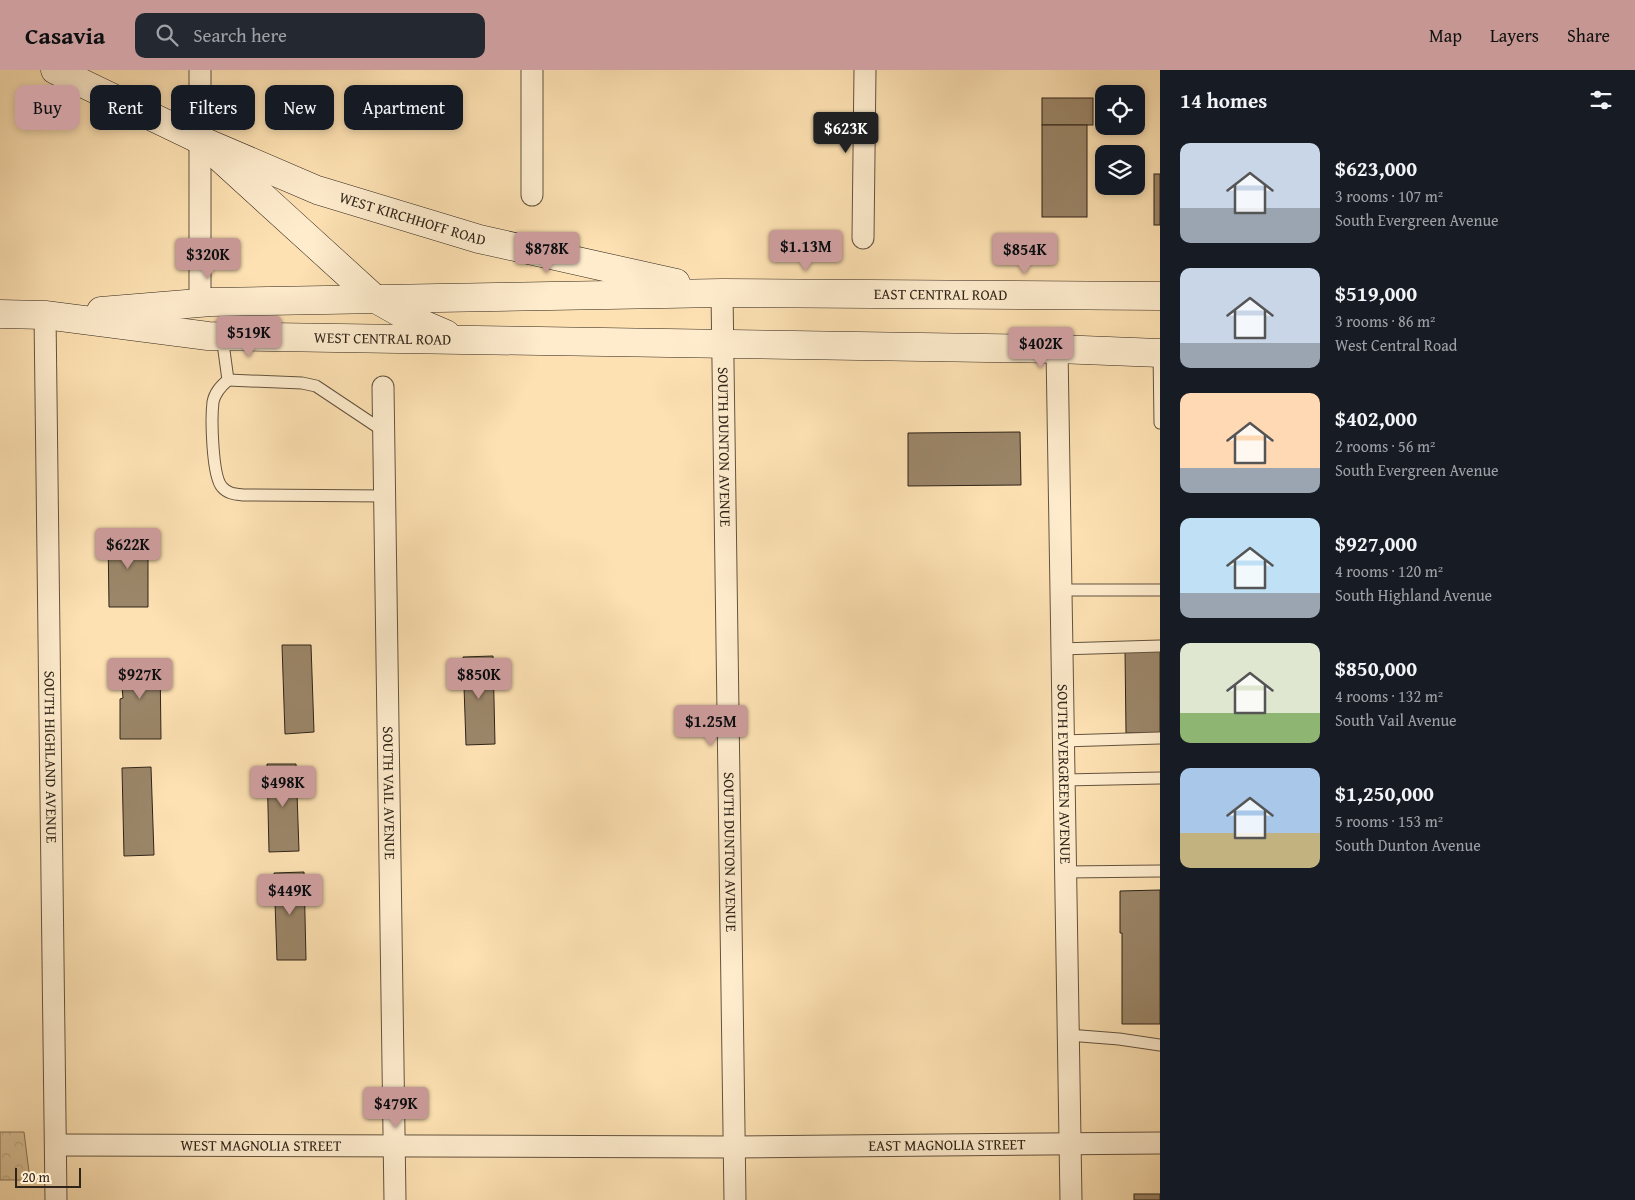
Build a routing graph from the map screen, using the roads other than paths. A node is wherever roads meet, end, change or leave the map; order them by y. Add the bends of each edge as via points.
1 (56, 70) edge
2 (200, 70) edge
3 (532, 70) edge
4 (865, 70) edge
5 (198, 138) junction
6 (532, 195) dead end
7 (863, 238) dead end
8 (722, 293) junction
9 (1160, 296) edge
10 (374, 298) junction
11 (200, 303) junction
12 (0, 314) edge
13 (45, 316) junction
14 (222, 336) junction
15 (458, 339) junction
16 (722, 343) junction
17 (1057, 348) junction
18 (1159, 353) edge
19 (228, 380) junction
20 (383, 387) dead end
21 (1160, 401) edge
22 (1160, 423) edge
23 (382, 430) junction
24 (385, 496) junction
25 (1060, 590) junction
26 (1160, 590) edge
27 (1160, 646) edge
28 (1060, 649) junction
29 (1160, 738) edge
30 (1063, 741) junction
31 (1160, 778) edge
32 (1064, 780) junction
33 (1160, 871) edge
34 (1065, 872) junction
35 (1068, 1035) junction
36 (1160, 1045) edge
37 (1160, 1143) edge
38 (1070, 1144) junction
39 (56, 1145) junction
40 (394, 1147) junction
41 (735, 1147) junction
42 (56, 1200) edge
43 (394, 1200) edge
44 (735, 1200) edge
45 (1071, 1200) edge

1 - 5 main road, WEST KIRCHHOFF ROAD
2 - 5 street
3 - 6 street
4 - 7 street
5 - 8 main road, WEST KIRCHHOFF ROAD via 317,190 479,240
5 - 10 main road, WEST KIRCHHOFF ROAD
5 - 11 street
8 - 9 main road, EAST CENTRAL ROAD
8 - 10 main road, WEST CENTRAL ROAD
8 - 16 street, SOUTH DUNTON AVENUE
10 - 11 main road, WEST CENTRAL ROAD
10 - 15 main road, WEST KIRCHHOFF ROAD via 411,319
11 - 13 main road, WEST CENTRAL ROAD
12 - 13 main road, WEST CENTRAL ROAD
13 - 14 main road, WEST CENTRAL ROAD
13 - 39 street, SOUTH HIGHLAND AVENUE
14 - 15 main road, WEST CENTRAL ROAD
14 - 19 lane
15 - 16 main road, WEST CENTRAL ROAD
16 - 17 main road
16 - 41 street, SOUTH DUNTON AVENUE
17 - 18 main road
17 - 25 street, SOUTH EVERGREEN AVENUE
18 - 21 lane
19 - 23 lane via 316,386
19 - 24 lane via 216,392 213,402 213,441 217,480 231,494
20 - 23 street, SOUTH VAIL AVENUE
21 - 22 lane
23 - 24 street, SOUTH VAIL AVENUE
24 - 40 street, SOUTH VAIL AVENUE
25 - 26 lane
25 - 28 street, SOUTH EVERGREEN AVENUE
27 - 28 lane
28 - 30 street, SOUTH EVERGREEN AVENUE
29 - 30 lane
30 - 32 street, SOUTH EVERGREEN AVENUE
31 - 32 lane
32 - 34 street, SOUTH EVERGREEN AVENUE
33 - 34 lane
34 - 35 street, SOUTH EVERGREEN AVENUE
35 - 36 lane
35 - 38 street, SOUTH EVERGREEN AVENUE
37 - 38 street, EAST MAGNOLIA STREET
38 - 41 street, EAST MAGNOLIA STREET
38 - 45 street, SOUTH EVERGREEN AVENUE
39 - 40 street, WEST MAGNOLIA STREET
39 - 42 street, SOUTH HIGHLAND AVENUE
40 - 41 street, WEST MAGNOLIA STREET
40 - 43 street, SOUTH VAIL AVENUE
41 - 44 street, SOUTH DUNTON AVENUE

